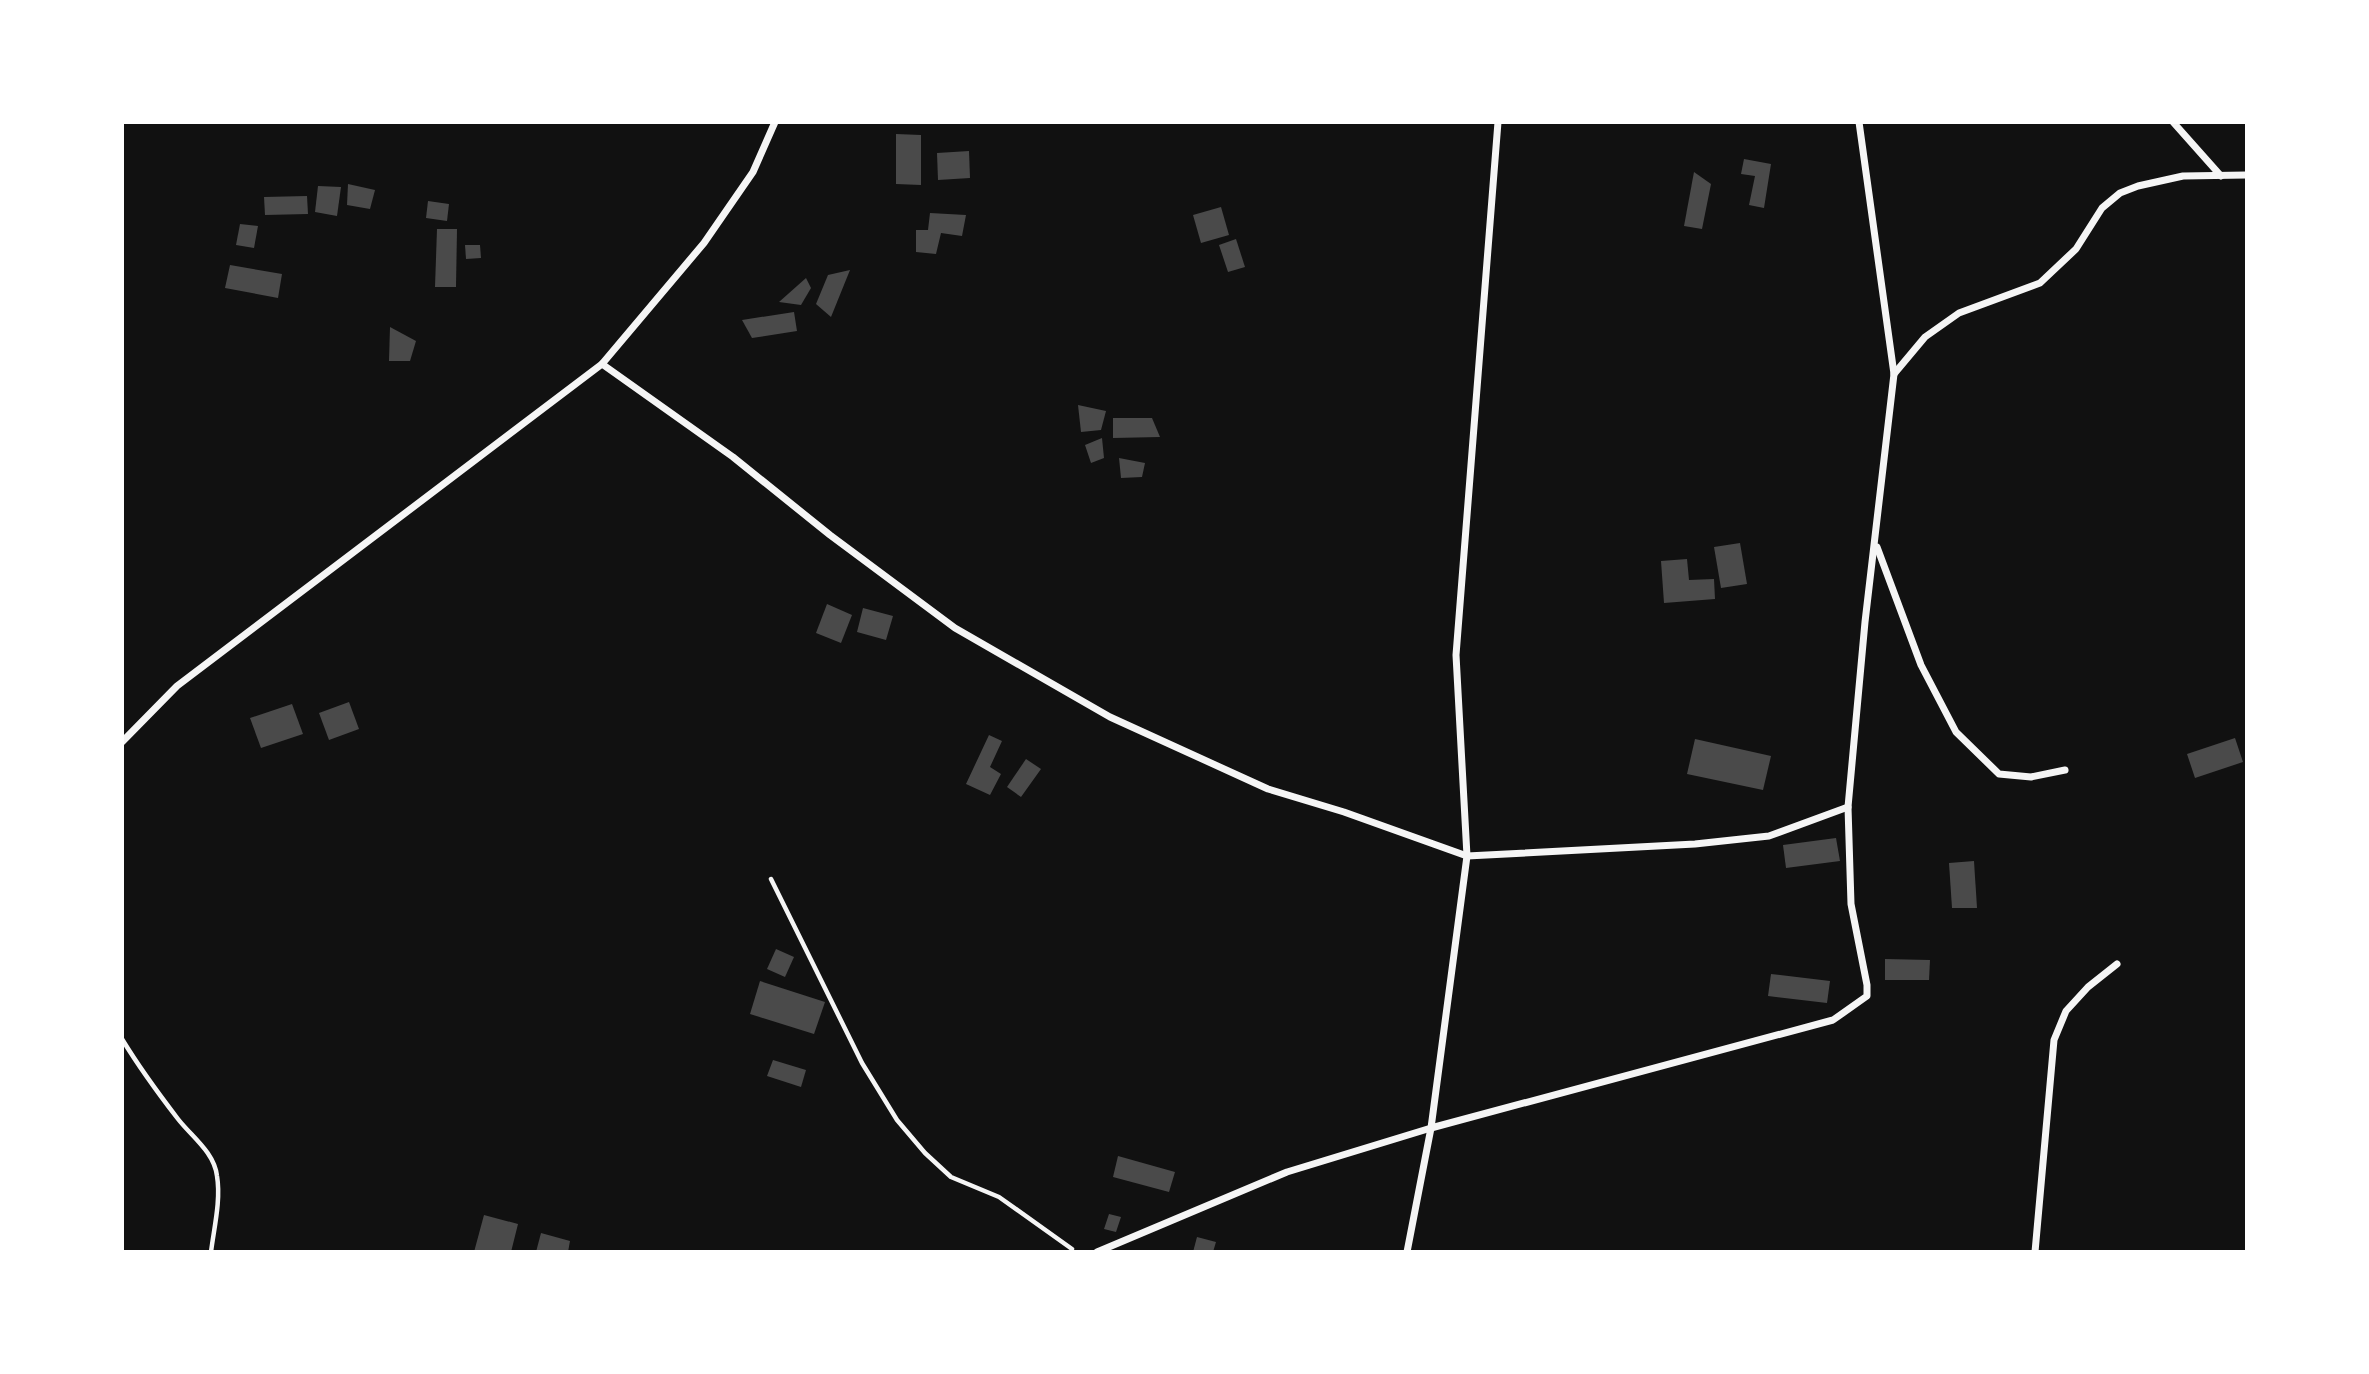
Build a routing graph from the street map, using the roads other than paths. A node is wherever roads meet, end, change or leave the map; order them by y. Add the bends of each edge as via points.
1 (775, 122) edge
2 (1498, 122) edge
3 (1859, 122) edge
4 (2172, 122) edge
5 (2246, 175) edge
6 (2221, 176) junction
7 (602, 364) junction
8 (1894, 374) junction
9 (1875, 542) junction
10 (122, 742) edge
11 (2065, 770) dead end
12 (1849, 807) junction
13 (1467, 856) junction
14 (2117, 964) dead end
15 (1431, 1128) junction
16 (1097, 1251) edge
17 (1407, 1251) edge
18 (2035, 1251) edge

1 - 7 street via 754,172 704,243
2 - 13 street via 1456,655
3 - 8 street
4 - 6 street
5 - 6 street
6 - 8 street via 2183,176 2120,193 2102,208 2076,249 2040,283 1959,313 1925,337
7 - 10 street via 177,685
7 - 13 street via 733,457 955,628 1086,704 1268,789
8 - 9 street
9 - 11 street via 1922,665 1956,732 1999,774 2031,777
9 - 12 street
12 - 13 street via 1769,836
12 - 15 street via 1851,904 1867,985 1867,996 1860,1003 1833,1020
13 - 15 street
14 - 18 street via 2066,1011 2054,1041
15 - 16 street via 1287,1172
15 - 17 street

